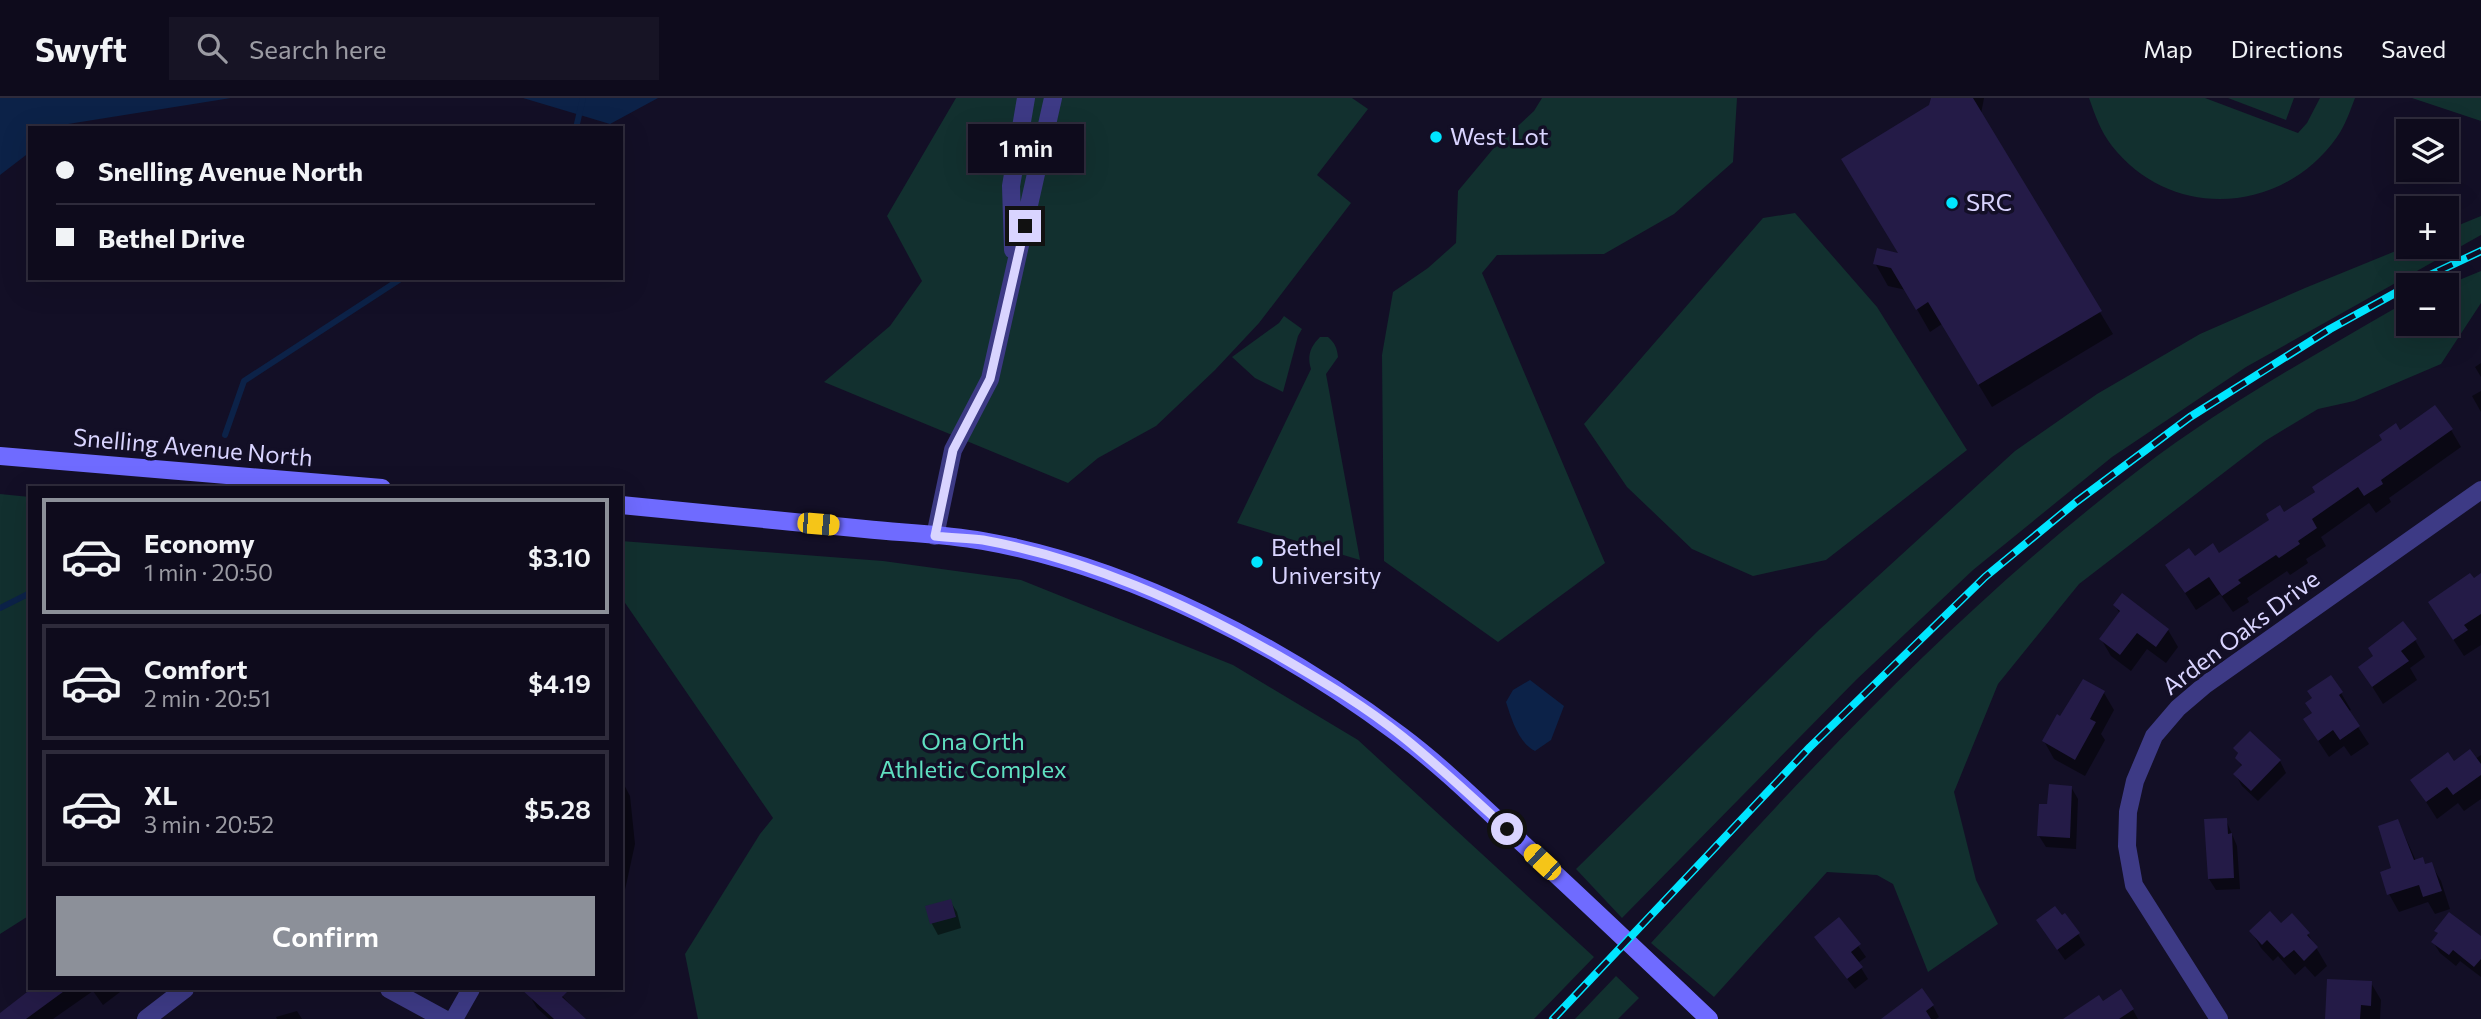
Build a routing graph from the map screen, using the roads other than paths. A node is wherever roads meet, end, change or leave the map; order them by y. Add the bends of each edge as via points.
1 (1026, 98) edge
2 (1053, 98) edge
3 (1013, 278) junction
4 (0, 456) edge
5 (358, 486) edge
6 (2481, 490) edge
7 (623, 505) edge
8 (935, 536) junction
9 (185, 990) edge
10 (391, 990) edge
11 (470, 990) edge
12 (146, 1019) edge
13 (444, 1019) edge
14 (454, 1019) edge
15 (1709, 1019) edge
16 (2219, 1019) edge

1 - 3 street via 1011,186
2 - 3 street
3 - 8 street via 990,379 953,450
4 - 5 street, Snelling Avenue North
6 - 16 street, Arden Oaks Drive via 2205,685 2154,736 2128,812 2127,846 2134,885
7 - 8 street
8 - 15 street via 982,540 1113,577 1225,626 1347,696 1468,793
9 - 12 street
10 - 13 street
11 - 14 street

